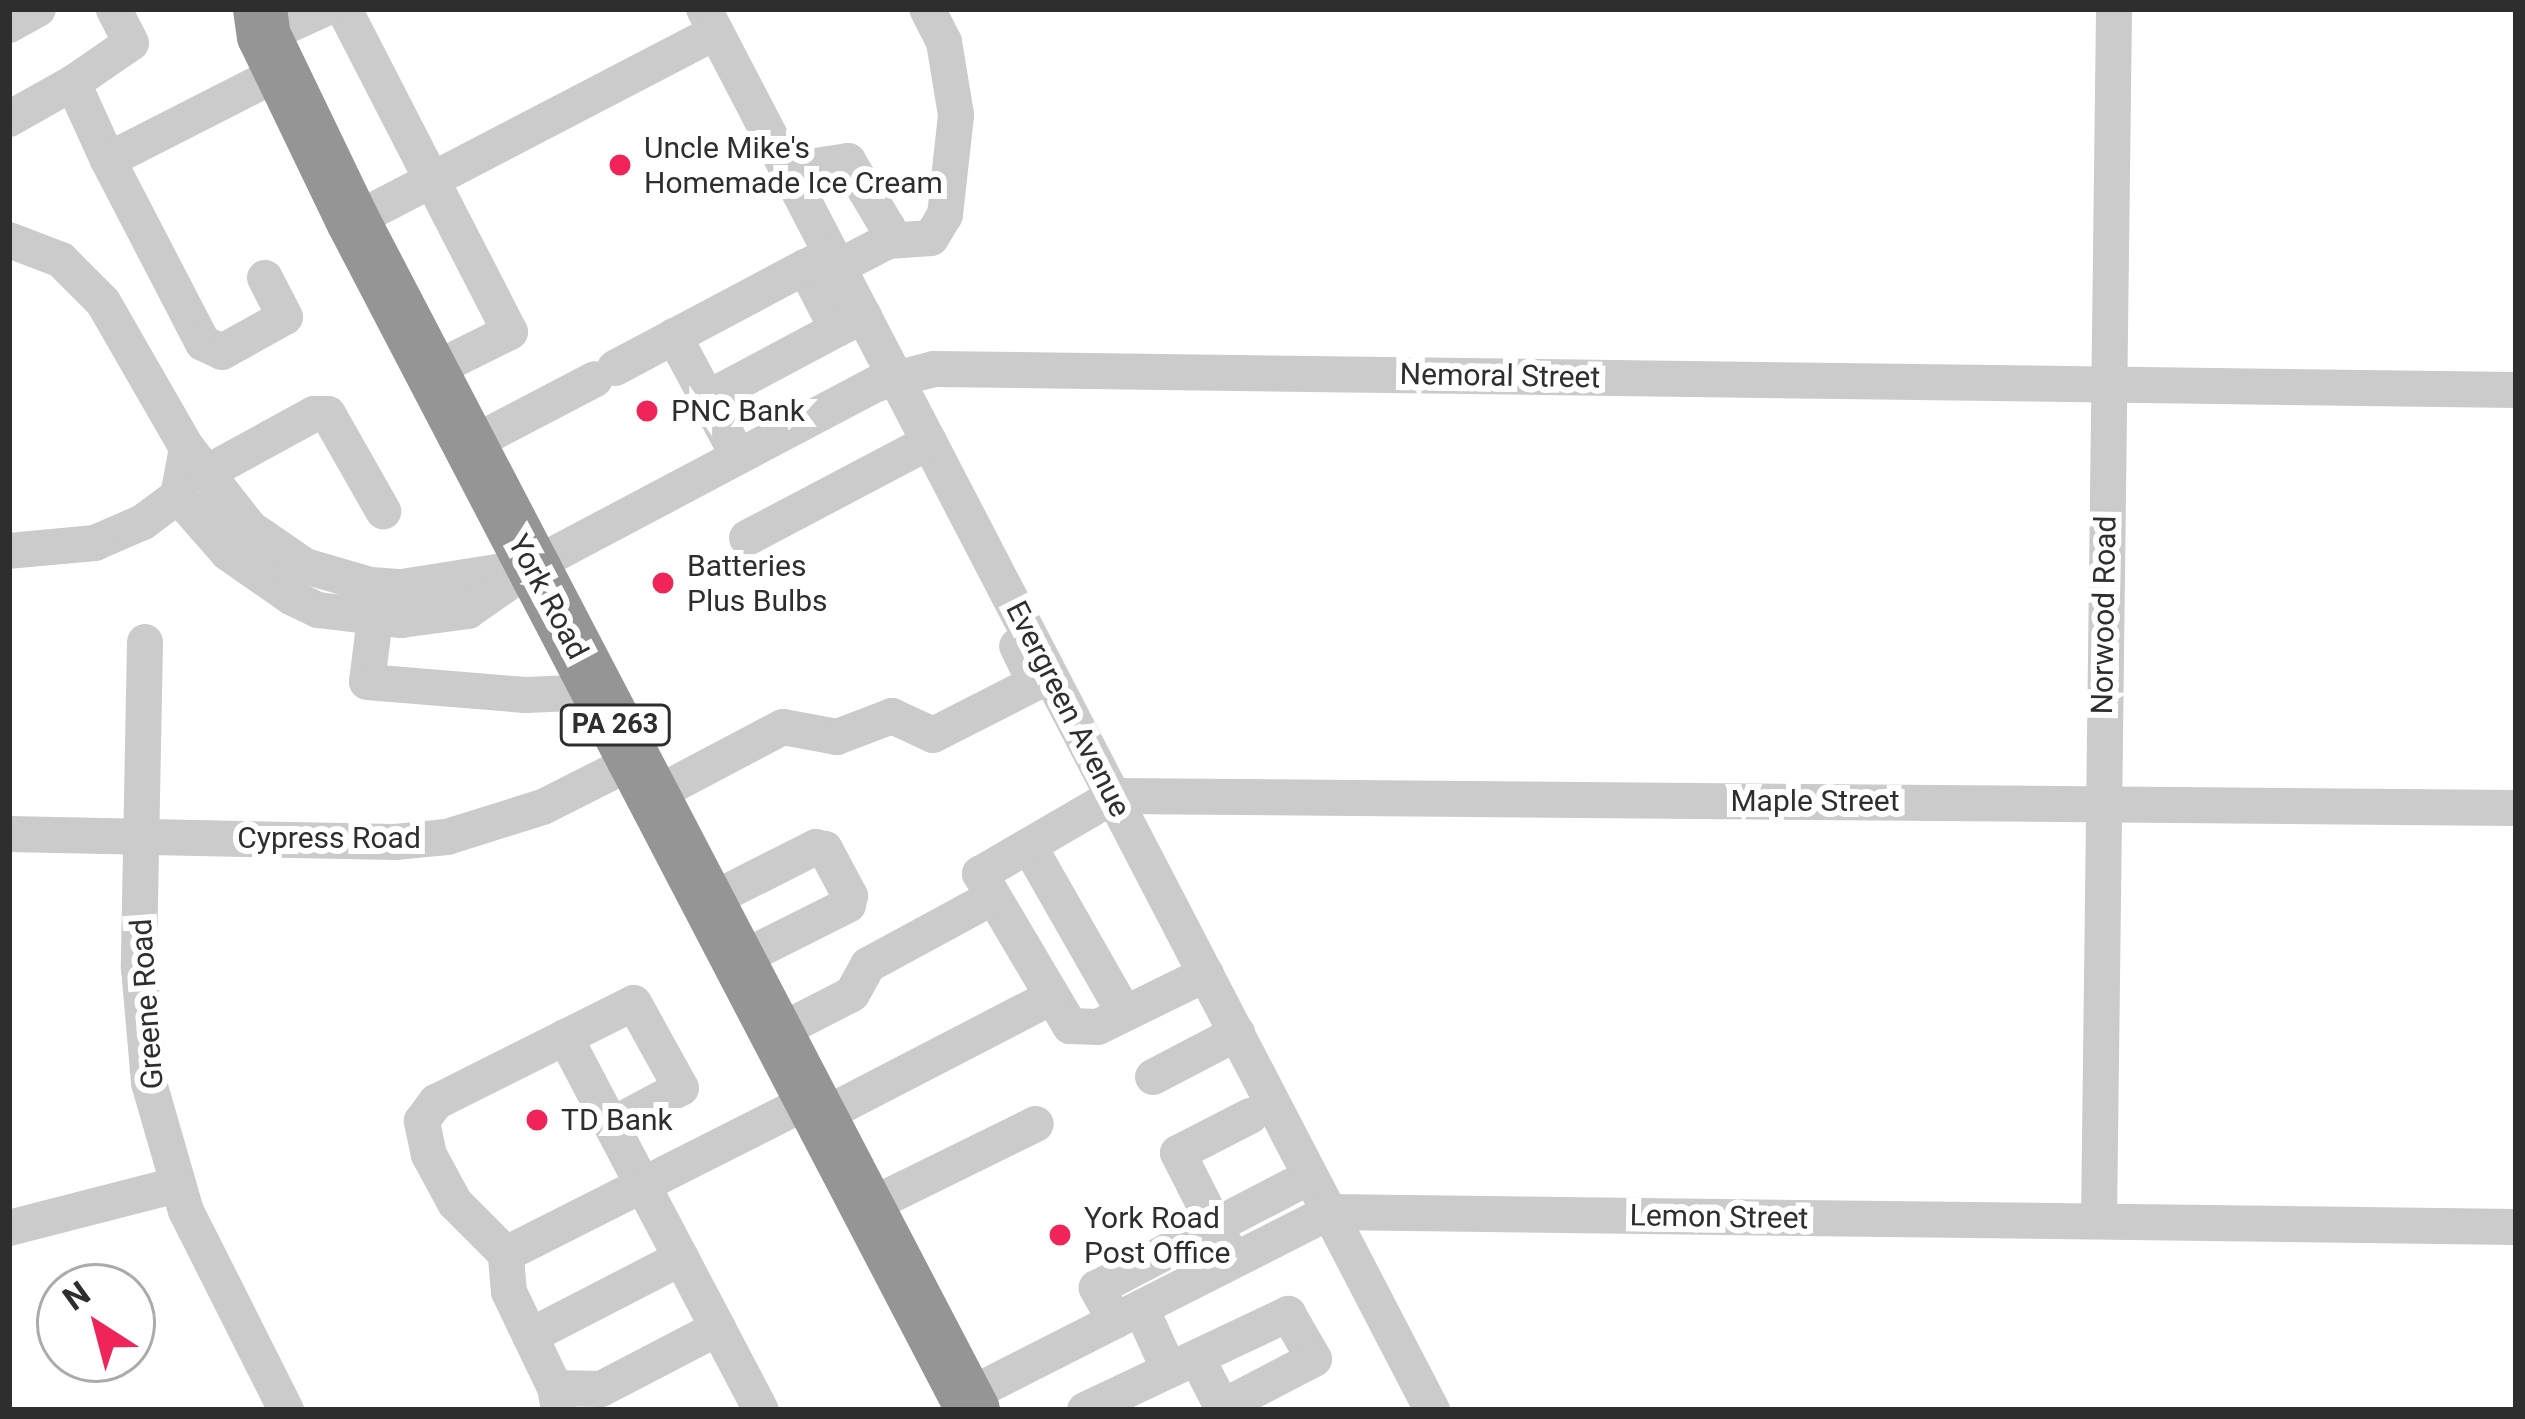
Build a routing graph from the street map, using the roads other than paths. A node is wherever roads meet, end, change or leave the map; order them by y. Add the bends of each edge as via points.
1 (38, 9) edge
2 (114, 9) edge
3 (324, 9) edge
4 (344, 9) edge
5 (927, 9) edge
6 (2114, 9) edge
7 (710, 20) edge
8 (9, 25) edge
9 (261, 32) edge
10 (74, 82) junction
11 (9, 118) edge
12 (109, 160) junction
13 (788, 170) junction
14 (433, 182) junction
15 (353, 221) junction
16 (9, 240) edge
17 (888, 241) junction
18 (822, 267) junction
19 (265, 278) dead end
20 (851, 323) junction
21 (674, 336) junction
22 (430, 371) junction
23 (897, 379) junction
24 (2108, 385) junction
25 (2516, 390) edge
26 (706, 399) junction
27 (929, 442) junction
28 (469, 445) junction
29 (738, 456) junction
30 (190, 473) junction
31 (383, 511) dead end
32 (747, 538) dead end
33 (9, 551) edge
34 (532, 566) junction
35 (375, 618) junction
36 (1025, 626) junction
37 (145, 642) dead end
38 (598, 692) junction
39 (643, 778) junction
40 (1114, 796) junction
41 (2102, 803) junction
42 (2516, 808) edge
43 (9, 834) edge
44 (142, 837) junction
45 (1029, 846) junction
46 (993, 897) junction
47 (707, 902) junction
48 (738, 960) junction
49 (1206, 974) junction
50 (1056, 1008) junction
51 (1125, 1014) junction
52 (776, 1033) junction
53 (1237, 1033) junction
54 (566, 1037) junction
55 (1154, 1077) dead end
56 (816, 1109) junction
57 (1250, 1116) dead end
58 (1036, 1124) dead end
59 (612, 1125) junction
60 (176, 1185) junction
61 (643, 1185) junction
62 (1292, 1186) dead end
63 (867, 1207) junction
64 (1329, 1212) junction
65 (2099, 1221) junction
66 (1215, 1226) junction
67 (2516, 1227) edge
68 (9, 1228) edge
69 (506, 1254) junction
70 (681, 1258) junction
71 (1233, 1261) junction
72 (1128, 1314) junction
73 (718, 1328) junction
74 (530, 1336) junction
75 (557, 1399) edge
76 (967, 1405) edge
77 (286, 1410) edge
78 (761, 1410) edge
79 (1085, 1410) edge
80 (1432, 1410) edge

1 - 8 street
2 - 10 street via 131,43
3 - 9 street
4 - 14 street
5 - 17 street via 944,42 956,116 945,215 931,238
6 - 24 street, Norwood Road
7 - 13 street, Evergreen Avenue
7 - 14 street
9 - 12 street
9 - 15 highway, York Road / PA 263
10 - 11 street
10 - 12 street
12 - 19 street via 203,343 222,352 285,317
13 - 17 street via 848,161
13 - 18 street, Evergreen Avenue
14 - 15 street
14 - 22 street via 510,332
15 - 22 highway, York Road / PA 263
16 - 30 street via 61,260 103,302
17 - 18 street
18 - 20 street, Evergreen Avenue
18 - 21 street
20 - 23 street, Evergreen Avenue
20 - 26 street
21 - 26 street
21 - 28 street
22 - 28 highway, York Road / PA 263
23 - 24 street, Nemoral Street via 934,369
23 - 27 street, Evergreen Avenue
23 - 29 street, Nemoral Street
24 - 25 street, Nemoral Street
24 - 41 street, Norwood Road
26 - 29 street
27 - 32 street
27 - 36 street, Evergreen Avenue
28 - 34 highway, York Road / PA 263
29 - 34 street, Nemoral Street
30 - 31 street via 328,414
30 - 33 street via 143,522 95,543
30 - 34 street via 292,557 370,585 430,586
30 - 35 street via 228,554 318,610
34 - 35 street via 468,611
34 - 38 highway, York Road / PA 263
35 - 38 street via 367,682 525,695
36 - 39 street, Cypress Road via 1011,633 1035,683 933,735 892,716 837,737 783,728
36 - 40 street, Evergreen Avenue
37 - 44 street, Greene Road
38 - 39 highway, York Road / PA 263
39 - 44 street, Cypress Road via 447,837
39 - 47 highway, York Road / PA 263
40 - 41 street, Maple Street
40 - 45 street
40 - 49 street, Evergreen Avenue
41 - 42 street, Maple Street
41 - 65 street, Norwood Road
43 - 44 street, Cypress Road
44 - 60 street, Greene Road via 143,1039
45 - 46 street via 980,874
45 - 51 street
46 - 50 street
46 - 52 street via 868,965 852,994
47 - 48 highway, York Road / PA 263
47 - 48 street via 825,849 848,905
48 - 52 highway, York Road / PA 263
49 - 51 street
49 - 53 street, Evergreen Avenue
50 - 51 street via 1084,1030
50 - 56 street
52 - 56 highway, York Road / PA 263
53 - 55 street
53 - 64 street, Evergreen Avenue
54 - 59 street
54 - 59 street via 634,1003 681,1088
54 - 69 street via 436,1102 422,1121 429,1155 455,1203
56 - 61 street
56 - 63 highway, York Road / PA 263
57 - 66 street via 1178,1153
58 - 63 street
59 - 61 street
60 - 68 street
60 - 77 street, Greene Road
61 - 69 street
61 - 70 street
62 - 66 street
63 - 76 highway, York Road / PA 263
64 - 65 street, Lemon Street
64 - 71 street, Lemon Street
64 - 80 street, Evergreen Avenue
65 - 67 street, Lemon Street
66 - 71 street
66 - 72 street via 1097,1288
69 - 74 street via 509,1292
70 - 73 street
70 - 74 street
71 - 72 street, Lemon Street
72 - 76 street, Lemon Street
72 - 79 street via 1183,1364
73 - 75 street via 601,1389
73 - 78 street
74 - 75 street

